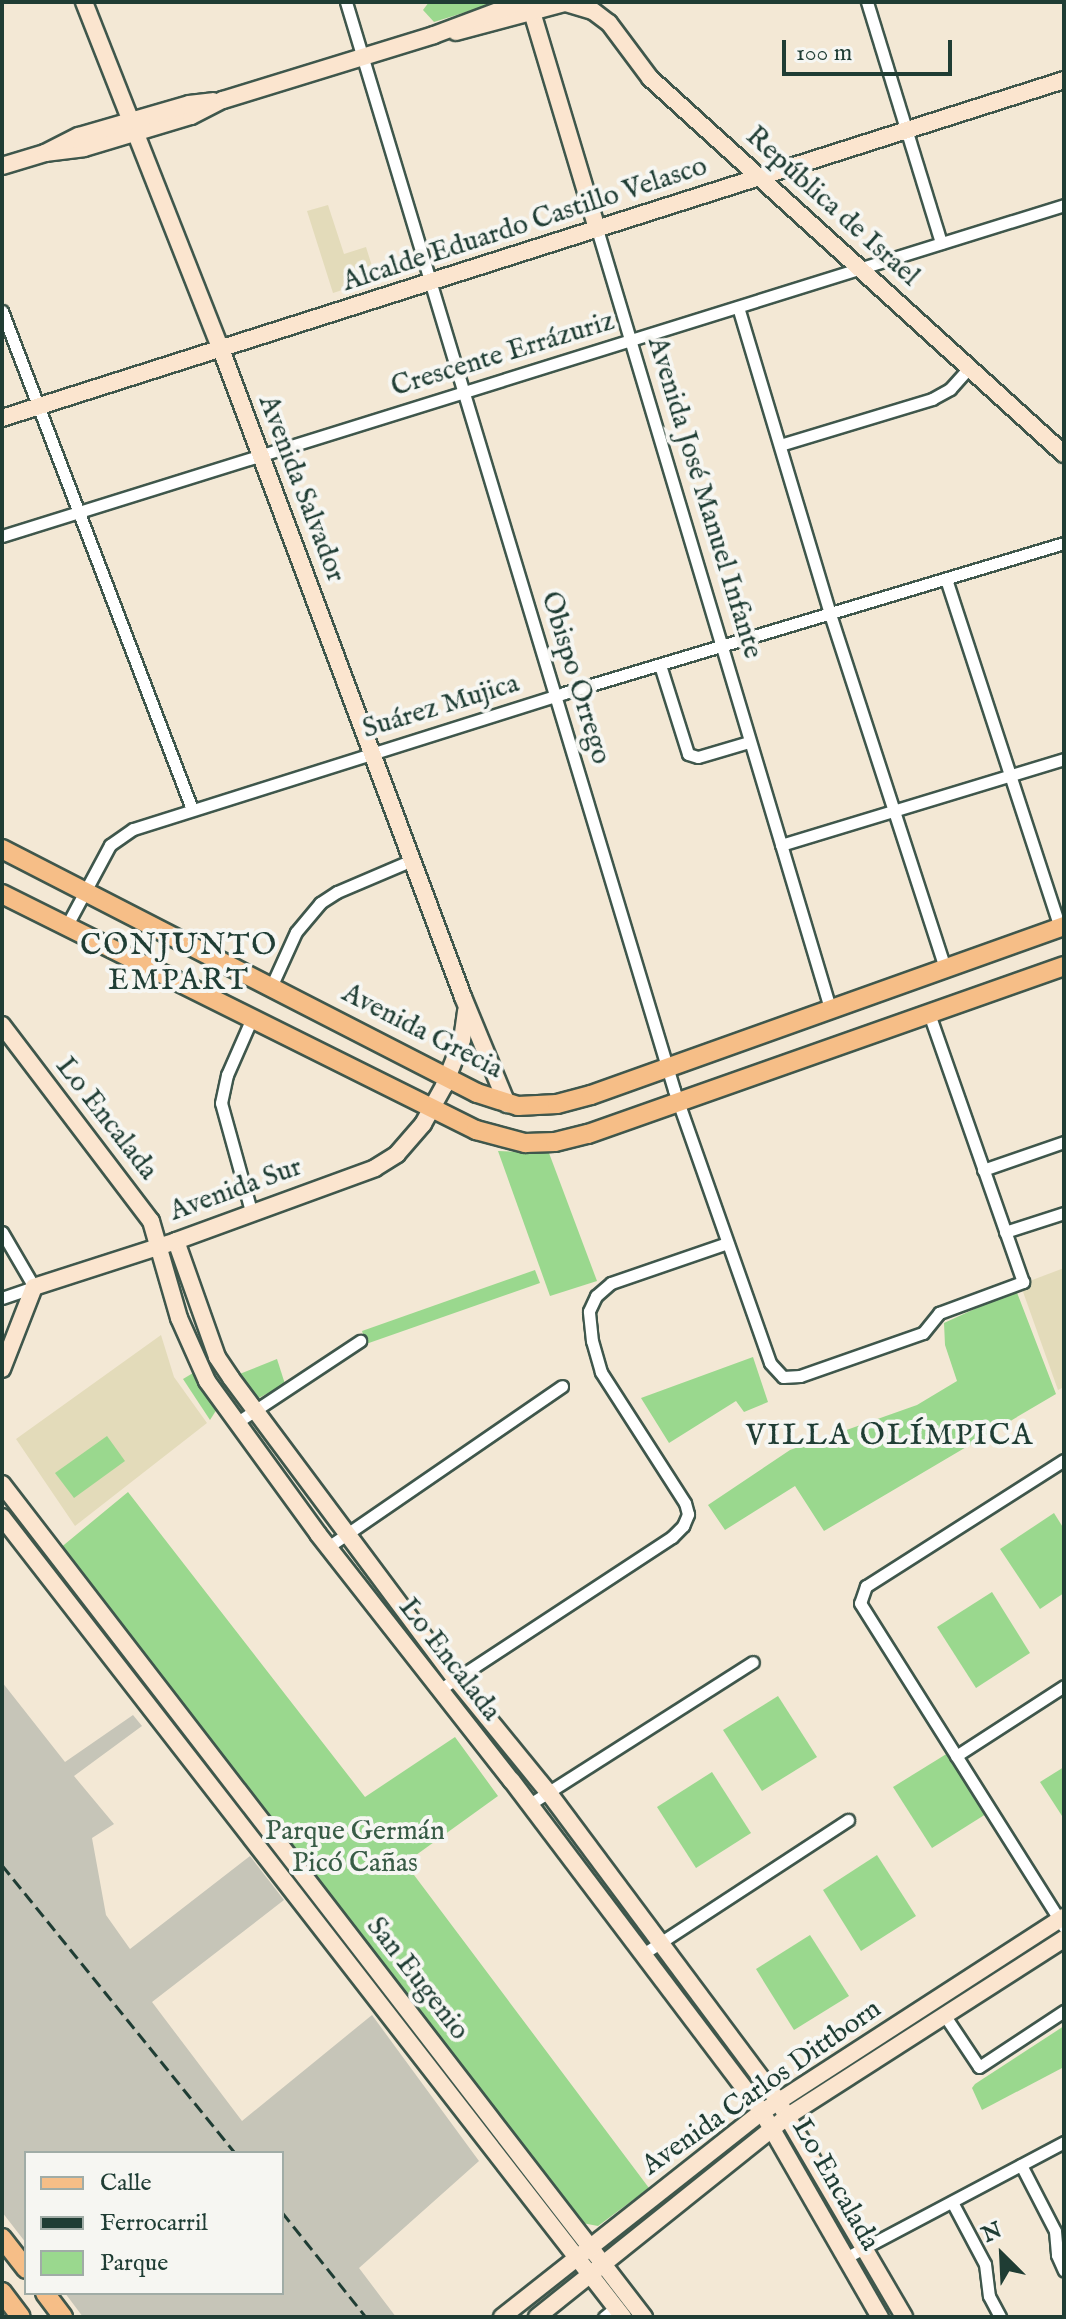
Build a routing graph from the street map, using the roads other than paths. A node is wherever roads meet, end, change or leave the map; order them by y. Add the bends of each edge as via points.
1 (84, 2) edge
2 (346, 2) edge
3 (568, 2) edge
4 (867, 2) edge
5 (528, 6) edge
6 (363, 57) junction
7 (1064, 80) edge
8 (133, 126) junction
9 (906, 131) junction
10 (2, 166) edge
11 (760, 177) junction
12 (1064, 205) edge
13 (597, 229) junction
14 (941, 243) junction
15 (860, 269) junction
16 (430, 282) junction
17 (738, 307) junction
18 (2, 311) edge
19 (630, 340) junction
20 (221, 349) junction
21 (969, 368) junction
22 (464, 392) junction
23 (39, 407) junction
24 (2, 418) edge
25 (780, 445) junction
26 (1064, 454) edge
27 (261, 455) junction
28 (79, 512) junction
29 (2, 536) edge
30 (1063, 547) edge
31 (946, 579) junction
32 (830, 614) junction
33 (721, 646) junction
34 (660, 665) junction
35 (555, 696) junction
36 (749, 742) junction
37 (372, 753) junction
38 (1064, 759) edge
39 (1010, 775) junction
40 (192, 809) junction
41 (894, 811) junction
42 (781, 845) junction
43 (2, 849) edge
44 (412, 860) junction
45 (84, 891) junction
46 (2, 894) edge
47 (66, 927) junction
48 (1062, 927) edge
49 (1064, 966) edge
50 (945, 967) junction
51 (271, 987) junction
52 (463, 997) junction
53 (830, 1008) junction
54 (929, 1013) junction
55 (252, 1018) junction
56 (2, 1025) edge
57 (667, 1067) junction
58 (448, 1077) junction
59 (679, 1101) junction
60 (507, 1104) junction
61 (433, 1107) junction
62 (1064, 1142) edge
63 (983, 1170) junction
64 (251, 1211) junction
65 (1064, 1213) edge
66 (2, 1232) edge
67 (1005, 1232) junction
68 (176, 1241) junction
69 (727, 1243) junction
70 (158, 1247) junction
71 (34, 1287) junction
72 (2, 1298) edge
73 (360, 1341) dead end
74 (2, 1369) edge
75 (562, 1386) dead end
76 (254, 1410) junction
77 (236, 1423) junction
78 (1064, 1460) edge
79 (2, 1484) edge
80 (7, 1523) edge
81 (33, 1523) junction
82 (349, 1533) junction
83 (328, 1547) junction
84 (753, 1662) dead end
85 (455, 1678) junction
86 (1064, 1686) edge
87 (439, 1690) junction
88 (956, 1756) junction
89 (548, 1792) junction
90 (530, 1804) junction
91 (848, 1820) dead end
92 (271, 1833) junction
93 (256, 1846) junction
94 (292, 1860) junction
95 (277, 1873) junction
96 (1063, 1921) edge
97 (1064, 1939) edge
98 (660, 1942) junction
99 (643, 1954) junction
100 (1064, 2011) edge
101 (945, 2016) junction
102 (750, 2062) junction
103 (733, 2074) junction
104 (778, 2101) junction
105 (762, 2112) junction
106 (788, 2116) junction
107 (773, 2128) junction
108 (1064, 2142) edge
109 (813, 2156) junction
110 (1021, 2165) junction
111 (796, 2166) junction
112 (952, 2202) junction
113 (2, 2238) edge
114 (590, 2246) junction
115 (865, 2248) junction
116 (847, 2257) junction
117 (575, 2258) junction
118 (603, 2264) junction
119 (24, 2266) edge
120 (1064, 2271) edge
121 (589, 2275) junction
122 (2, 2292) edge
123 (46, 2295) edge
124 (614, 2314) edge
125 (21, 2317) edge
126 (63, 2317) edge
127 (502, 2317) edge
128 (537, 2317) edge
129 (644, 2317) edge
130 (880, 2317) edge
131 (904, 2317) edge
132 (1000, 2317) edge

1 - 8 main road, Avenida Salvador
2 - 6 street, Obispo Orrego
3 - 5 main road
3 - 11 main road, República de Israel via 601,16 650,78
4 - 9 street
5 - 6 main road via 477,29 439,34
5 - 13 main road, Avenida José Manuel Infante
6 - 8 main road via 223,100 189,104
6 - 16 street, Obispo Orrego
7 - 9 main road, Alcalde Eduardo Castillo Velasco
8 - 10 main road via 79,136
8 - 20 main road, Avenida Salvador
9 - 11 main road, Alcalde Eduardo Castillo Velasco
9 - 14 street
11 - 13 main road, Alcalde Eduardo Castillo Velasco
11 - 15 main road, República de Israel
12 - 14 street, Crescente Errázuriz
13 - 16 main road, Alcalde Eduardo Castillo Velasco
13 - 19 street, Avenida José Manuel Infante
14 - 15 street, Crescente Errázuriz
15 - 17 street, Crescente Errázuriz
15 - 21 main road, República de Israel
16 - 20 main road, Alcalde Eduardo Castillo Velasco
16 - 22 street, Obispo Orrego
17 - 19 street, Crescente Errázuriz
17 - 25 street
18 - 23 street
19 - 22 street, Crescente Errázuriz
19 - 33 street, Avenida José Manuel Infante
20 - 23 main road, Alcalde Eduardo Castillo Velasco
20 - 27 main road, Avenida Salvador
21 - 25 street via 932,399
21 - 26 main road, República de Israel
22 - 27 street, Crescente Errázuriz
22 - 35 street, Obispo Orrego
23 - 24 main road, Alcalde Eduardo Castillo Velasco
23 - 28 street
25 - 32 street
27 - 28 street, Crescente Errázuriz
27 - 37 main road, Avenida Salvador
28 - 29 street, Crescente Errázuriz
28 - 40 street
30 - 31 street, Suárez Mujica
31 - 32 street, Suárez Mujica
31 - 39 street
32 - 33 street, Suárez Mujica
32 - 41 street
33 - 34 street, Suárez Mujica
33 - 36 street, Avenida José Manuel Infante
34 - 35 street, Suárez Mujica
34 - 36 street via 688,754 698,757
35 - 37 street, Suárez Mujica
35 - 57 street, Obispo Orrego
36 - 42 street, Avenida José Manuel Infante
37 - 40 street, Suárez Mujica
37 - 44 main road, Avenida Salvador
38 - 39 street
39 - 41 street
39 - 48 street
40 - 45 street, Suárez Mujica via 118,837
41 - 42 street
41 - 50 street
42 - 53 street, Avenida José Manuel Infante
43 - 45 main road, Avenida Grecia
44 - 51 street via 320,903 296,932
44 - 52 main road, Avenida Salvador
45 - 47 street, Suárez Mujica
45 - 51 main road, Avenida Grecia
46 - 47 main road
47 - 55 main road
48 - 50 main road, Avenida Grecia
49 - 54 main road
50 - 53 main road, Avenida Grecia
51 - 58 main road, Avenida Grecia
52 - 58 main road, Avenida Salvador via 465,1028
52 - 60 main road, Avenida Salvador
53 - 57 main road, Avenida Grecia
54 - 59 main road
54 - 63 street
55 - 61 main road
55 - 64 street via 221,1098
56 - 70 main road, Lo Encalada via 144,1210
57 - 59 street, Obispo Orrego
57 - 60 main road, Avenida Grecia via 568,1102
58 - 60 main road, Avenida Grecia
58 - 61 main road, Avenida Salvador
59 - 61 main road via 577,1138 536,1143 485,1134
59 - 69 street, Obispo Orrego
61 - 64 main road, Avenida Sur via 406,1146 387,1161
62 - 63 street
63 - 67 street
64 - 68 main road, Avenida Sur
65 - 67 street
66 - 71 street
67 - 69 street, Obispo Orrego via 1023,1282 939,1313 923,1333 792,1378 779,1375 770,1363
68 - 70 main road, Avenida Sur
68 - 76 main road, Lo Encalada via 217,1357
69 - 85 street via 611,1283 589,1311 601,1372 688,1514 672,1537
70 - 71 main road, Avenida Sur
70 - 77 main road, Lo Encalada via 190,1348
71 - 72 street, Avenida Sur
71 - 74 main road
73 - 76 street
75 - 82 street
76 - 77 street
76 - 82 main road, Lo Encalada
77 - 83 main road, Lo Encalada
78 - 88 street via 866,1586 860,1598 863,1612
79 - 81 main road, San Eugenio
80 - 81 main road
80 - 93 main road, San Eugenio
81 - 92 main road, San Eugenio
82 - 83 street
82 - 85 main road, Lo Encalada
83 - 87 main road, Lo Encalada
84 - 89 street
85 - 87 street
85 - 89 main road, Lo Encalada
86 - 88 street
87 - 90 main road, Lo Encalada
88 - 96 street
89 - 90 street
89 - 98 main road, Lo Encalada
90 - 99 main road, Lo Encalada
91 - 98 street
92 - 93 main road via 268,1845
92 - 94 main road, San Eugenio
93 - 95 main road, San Eugenio
94 - 95 main road via 281,1863
94 - 114 main road, San Eugenio
95 - 117 main road, San Eugenio
96 - 104 main road, Avenida Carlos Dittborn
97 - 101 main road, Avenida Carlos Dittborn
98 - 99 street
98 - 102 main road, Lo Encalada
99 - 103 main road, Lo Encalada
100 - 101 street via 979,2067
101 - 106 main road, Avenida Carlos Dittborn
102 - 103 main road
102 - 104 main road, Lo Encalada
103 - 105 main road, Lo Encalada
104 - 105 main road, Avenida Carlos Dittborn
104 - 106 main road, Lo Encalada
105 - 107 main road, Lo Encalada
105 - 114 main road, Avenida Carlos Dittborn
106 - 107 main road, Avenida Carlos Dittborn
106 - 109 main road, Lo Encalada
107 - 111 main road, Lo Encalada
107 - 118 main road, Avenida Carlos Dittborn
108 - 110 street
109 - 111 main road
109 - 115 main road, Lo Encalada
110 - 112 street
110 - 120 street via 1053,2225
111 - 116 main road, Lo Encalada
112 - 115 street
112 - 132 street via 985,2264 989,2296
113 - 119 main road
114 - 117 main road, Avenida Carlos Dittborn
114 - 118 main road, San Eugenio
115 - 116 street
115 - 131 main road, Lo Encalada
116 - 130 main road, Lo Encalada
117 - 121 main road, San Eugenio
117 - 127 main road, Avenida Carlos Dittborn
118 - 121 main road, Avenida Carlos Dittborn
118 - 129 main road, San Eugenio
121 - 124 main road, San Eugenio
121 - 128 main road, Avenida Carlos Dittborn
122 - 125 main road
123 - 126 main road

